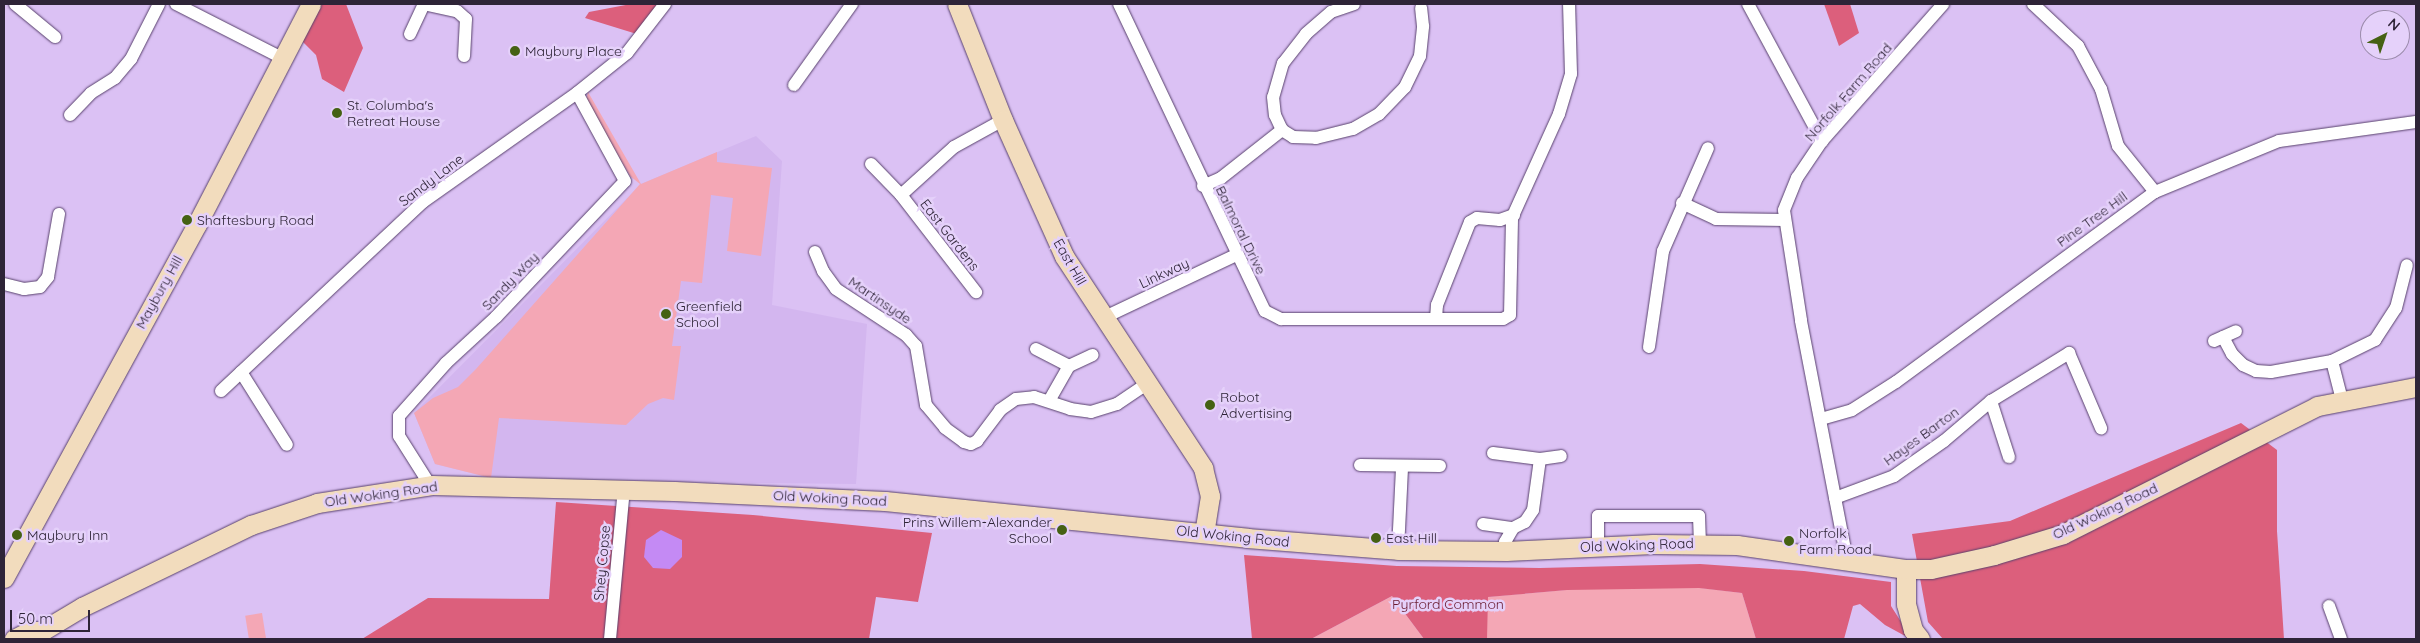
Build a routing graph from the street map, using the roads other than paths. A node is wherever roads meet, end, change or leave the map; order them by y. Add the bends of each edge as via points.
1 (159, 4) edge
2 (176, 4) edge
3 (311, 4) edge
4 (424, 4) edge
5 (665, 4) edge
6 (852, 4) edge
7 (956, 4) edge
8 (1119, 4) edge
9 (1354, 4) edge
10 (1569, 4) edge
11 (1748, 4) edge
12 (1943, 4) edge
13 (2033, 4) edge
14 (18, 5) edge
15 (1419, 5) edge
16 (410, 34) dead end
17 (55, 37) dead end
18 (464, 56) dead end
19 (282, 58) junction
20 (794, 85) dead end
21 (576, 94) junction
22 (70, 115) dead end
23 (1003, 120) junction
24 (2416, 122) edge
25 (1282, 130) junction
26 (1822, 141) junction
27 (1708, 148) dead end
28 (871, 164) dead end
29 (1203, 186) junction
30 (2155, 192) junction
31 (901, 195) junction
32 (1682, 203) junction
33 (59, 214) dead end
34 (1514, 215) junction
35 (1786, 220) junction
36 (815, 252) dead end
37 (1236, 255) junction
38 (2407, 265) dead end
39 (4, 284) edge
40 (976, 292) dead end
41 (1105, 317) junction
42 (1436, 319) junction
43 (2236, 331) dead end
44 (1650, 347) dead end
45 (1036, 349) dead end
46 (1093, 354) dead end
47 (2332, 362) junction
48 (1069, 366) junction
49 (241, 372) junction
50 (1148, 383) junction
51 (2416, 387) edge
52 (221, 391) dead end
53 (2342, 400) junction
54 (1049, 401) junction
55 (1991, 401) junction
56 (1821, 419) junction
57 (2101, 428) dead end
58 (287, 444) dead end
59 (1493, 453) dead end
60 (1561, 456) dead end
61 (2009, 457) dead end
62 (1540, 458) junction
63 (1360, 465) dead end
64 (1440, 466) dead end
65 (1402, 468) junction
66 (430, 485) junction
67 (624, 489) junction
68 (1835, 498) junction
69 (1483, 524) dead end
70 (1513, 528) junction
71 (1204, 534) junction
72 (1700, 543) junction
73 (1598, 546) junction
74 (1398, 550) junction
75 (1506, 551) junction
76 (1847, 560) junction
77 (1906, 569) junction
78 (4, 578) edge
79 (2329, 606) dead end
80 (39, 635) edge
81 (14, 639) edge
82 (610, 639) edge
83 (1920, 639) edge
84 (2341, 639) edge

1 - 22 street via 131,59 115,78 92,93
2 - 19 street
3 - 19 main road, Maybury Hill
4 - 16 street
4 - 18 street via 458,11 466,19
5 - 21 street, Sandy Lane via 632,48
6 - 20 street
7 - 23 main road, East Hill
8 - 29 street, Balmoral Drive
9 - 25 street via 1331,12 1306,34 1283,63 1273,97 1275,115
10 - 34 street, Balmoral Drive via 1571,74 1559,114
11 - 26 street
12 - 26 street, Norfolk Farm Road
13 - 30 street via 2078,46 2101,89 2118,146
14 - 17 street
15 - 25 street via 1424,26 1420,56 1405,87 1378,114 1353,128 1316,138 1293,137
19 - 78 main road, Maybury Hill via 197,224
21 - 49 street, Sandy Lane via 423,202
21 - 66 street, Sandy Way via 625,181 496,317 446,363 399,416 399,436
23 - 31 street, East Gardens via 954,147
23 - 41 main road, East Hill via 1064,256
24 - 30 street, Pine Tree Hill via 2279,141
25 - 29 street via 1220,178
26 - 35 street, Norfolk Farm Road via 1797,178 1784,210
27 - 32 street
28 - 31 street, East Gardens
29 - 37 street, Balmoral Drive
30 - 56 street, Pine Tree Hill via 1896,382 1852,410
31 - 40 street, East Gardens
32 - 35 street via 1716,219
32 - 44 street via 1663,251
33 - 39 street via 48,277 40,287 24,289
34 - 42 street via 1500,220 1477,218 1470,222 1437,305
34 - 42 street, Balmoral Drive via 1510,314 1503,318
35 - 56 street, Norfolk Farm Road via 1801,320
36 - 54 street, Martinsyde via 836,289 906,335 916,346 926,406 957,438 971,444 977,441 1000,410 1016,399 1034,397
37 - 41 street, Linkway
37 - 42 street, Balmoral Drive via 1265,311 1272,317
38 - 47 street via 2396,308 2375,340
41 - 50 main road, East Hill
43 - 47 street via 2219,339 2243,365 2256,370 2271,372
45 - 48 street
46 - 48 street
47 - 53 street
48 - 54 street
49 - 52 street, Sandy Lane
49 - 58 street
50 - 54 street, Martinsyde via 1118,404 1091,412 1070,410
50 - 71 main road, East Hill via 1203,468 1210,496
51 - 53 main road, Old Woking Road
53 - 77 main road, Old Woking Road via 2296,416 2063,534 1954,565
55 - 57 street, Hayes Barton via 2069,352
55 - 61 street
55 - 68 street, Hayes Barton via 1944,441 1894,476
56 - 68 street, Norfolk Farm Road
59 - 62 street
60 - 62 street
62 - 70 street via 1533,510 1525,522
63 - 65 street
64 - 65 street
65 - 74 street
66 - 67 main road, Old Woking Road
66 - 80 main road, Old Woking Road via 317,503 250,525 82,607
67 - 71 main road, Old Woking Road via 885,501
67 - 82 street, Shey Copse
68 - 76 street, Norfolk Farm Road
69 - 70 street
70 - 75 street via 1505,542
71 - 74 main road, Old Woking Road
72 - 73 main road, Old Woking Road
72 - 73 street via 1700,516 1598,516
72 - 76 main road, Old Woking Road via 1766,548
73 - 75 main road, Old Woking Road
74 - 75 main road, Old Woking Road
76 - 77 main road, Old Woking Road
77 - 83 main road via 1906,604 1913,630
79 - 84 street
80 - 81 main road, Old Woking Road via 30,631

